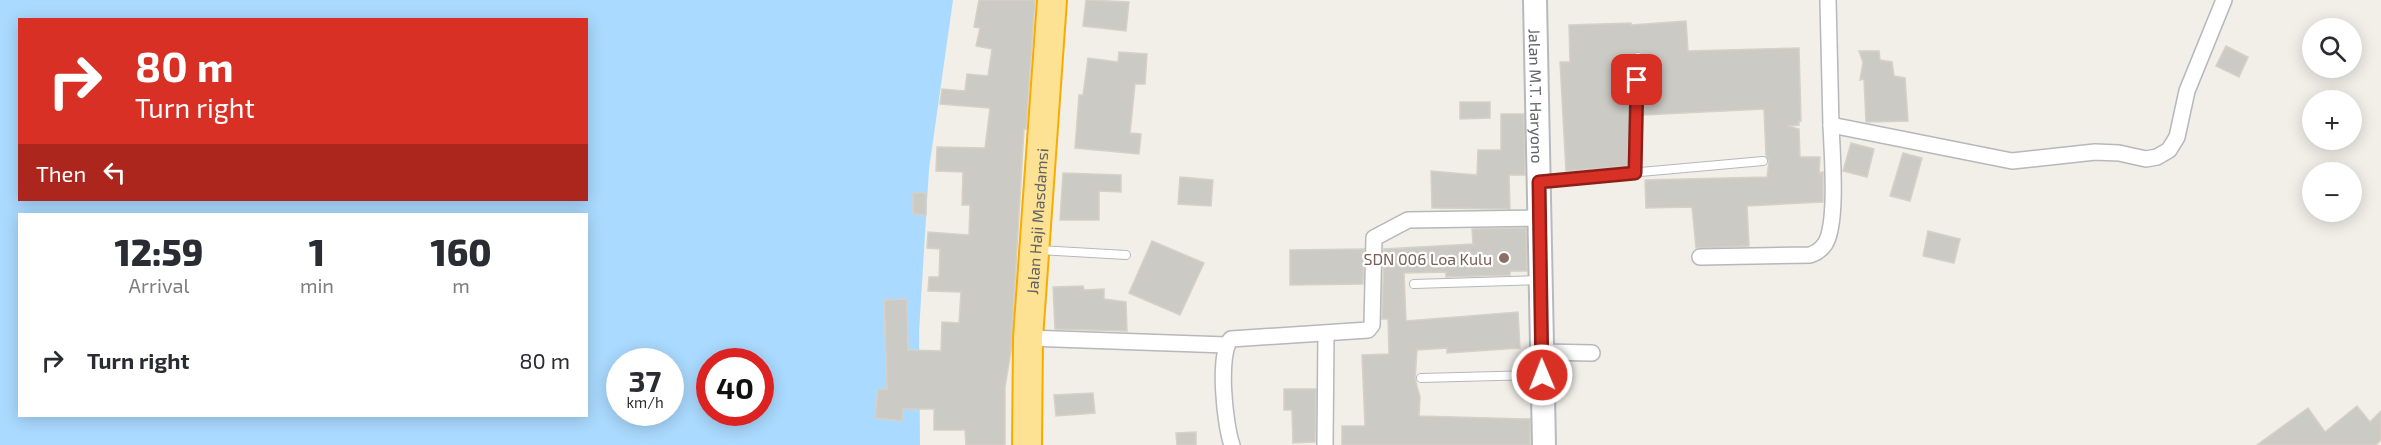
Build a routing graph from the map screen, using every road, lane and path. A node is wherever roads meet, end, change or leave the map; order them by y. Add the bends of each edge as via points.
1 (1053, 0) edge
2 (1535, 0) edge
3 (1828, 0) edge
4 (2224, 0) edge
5 (1638, 57) dead end
6 (1831, 125) junction
7 (1763, 161) dead end
8 (1635, 173) junction
9 (1539, 182) junction
10 (1540, 218) junction
11 (1035, 250) junction
12 (1126, 255) dead end
13 (1700, 257) dead end
14 (1541, 280) junction
15 (1414, 284) dead end
16 (1326, 334) junction
17 (1028, 338) junction
18 (1226, 345) junction
19 (1592, 353) dead end
20 (1542, 364) junction
21 (1421, 378) dead end
22 (1027, 445) edge
23 (1232, 445) edge
24 (1325, 445) edge
25 (1544, 445) edge

1 - 11 highway, Jalan Haji Masdamsi
2 - 9 street, Jalan M.T. Haryono
3 - 6 street
4 - 6 street via 2187,91 2177,137 2169,150 2157,157 2095,152 2012,161
5 - 8 lane
6 - 13 street via 1830,231 1821,248 1810,255
7 - 8 lane
8 - 9 lane
9 - 10 street, Jalan M.T. Haryono
10 - 14 street, Jalan M.T. Haryono
10 - 16 street via 1436,218 1399,223 1374,238 1372,325 1368,330
11 - 12 lane
11 - 17 highway, Jalan Haji Masdamsi
14 - 15 lane
14 - 20 street, Jalan M.T. Haryono
16 - 18 street via 1231,339
16 - 24 street
17 - 18 street
17 - 22 highway, Jalan Haji Masdamsi
18 - 23 street via 1226,420
19 - 20 street
20 - 21 lane
20 - 25 street, Jalan M.T. Haryono

